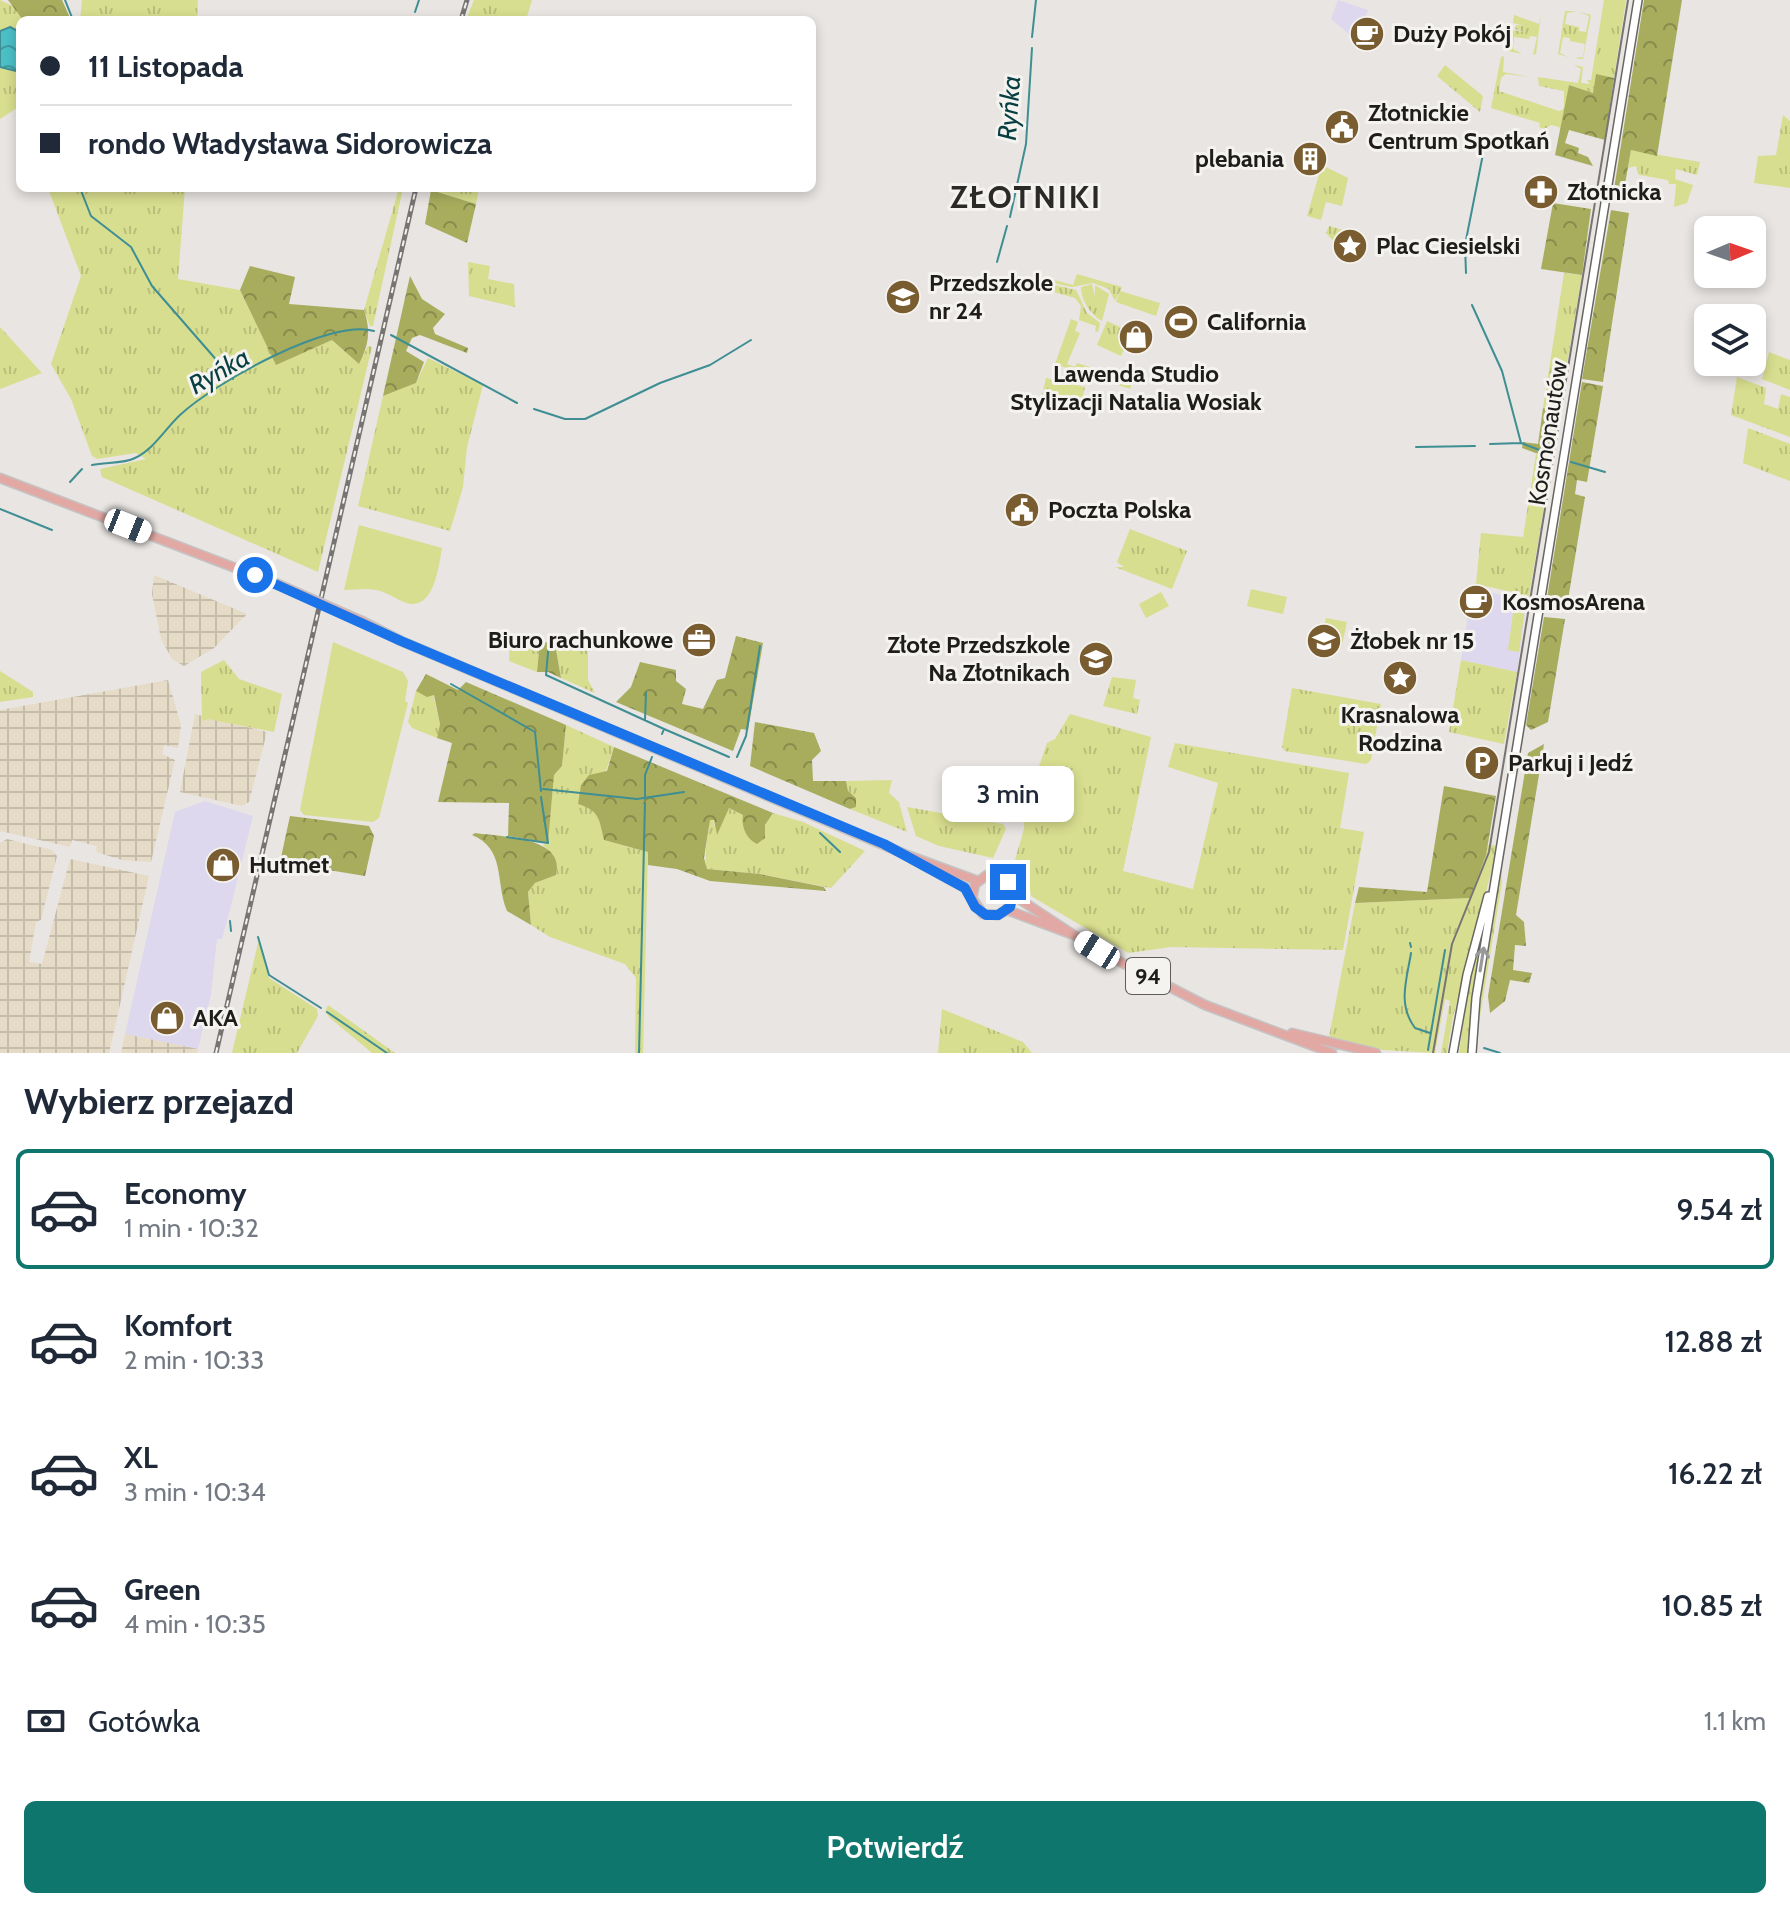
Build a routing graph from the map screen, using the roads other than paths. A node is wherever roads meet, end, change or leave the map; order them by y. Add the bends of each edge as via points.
1 (1638, 0) edge
2 (0, 478) edge
3 (907, 855) junction
4 (1496, 872) junction
5 (978, 881) junction
6 (1013, 895) junction
7 (972, 899) junction
8 (1007, 910) junction
9 (1072, 934) junction
10 (1282, 1032) junction
11 (1332, 1053) edge
12 (1376, 1053) edge
13 (1453, 1053) edge
14 (1472, 1053) edge

1 - 4 main road, Kosmonautów
2 - 3 main road, 94, bridge via 255,575
3 - 5 main road, 94
3 - 7 main road, 94 via 965,888
4 - 13 main road, Kosmonautów via 1467,975
14 -> 4 main road, Kosmonautów
5 - 6 main road, 94 via 1001,876
5 - 7 main road
6 - 8 main road
6 - 9 main road, 94
7 - 8 main road, 94 via 986,915
8 - 9 main road, 94
9 - 10 main road, 94 via 1205,1005
10 - 11 main road, 94
10 - 12 main road, 94

